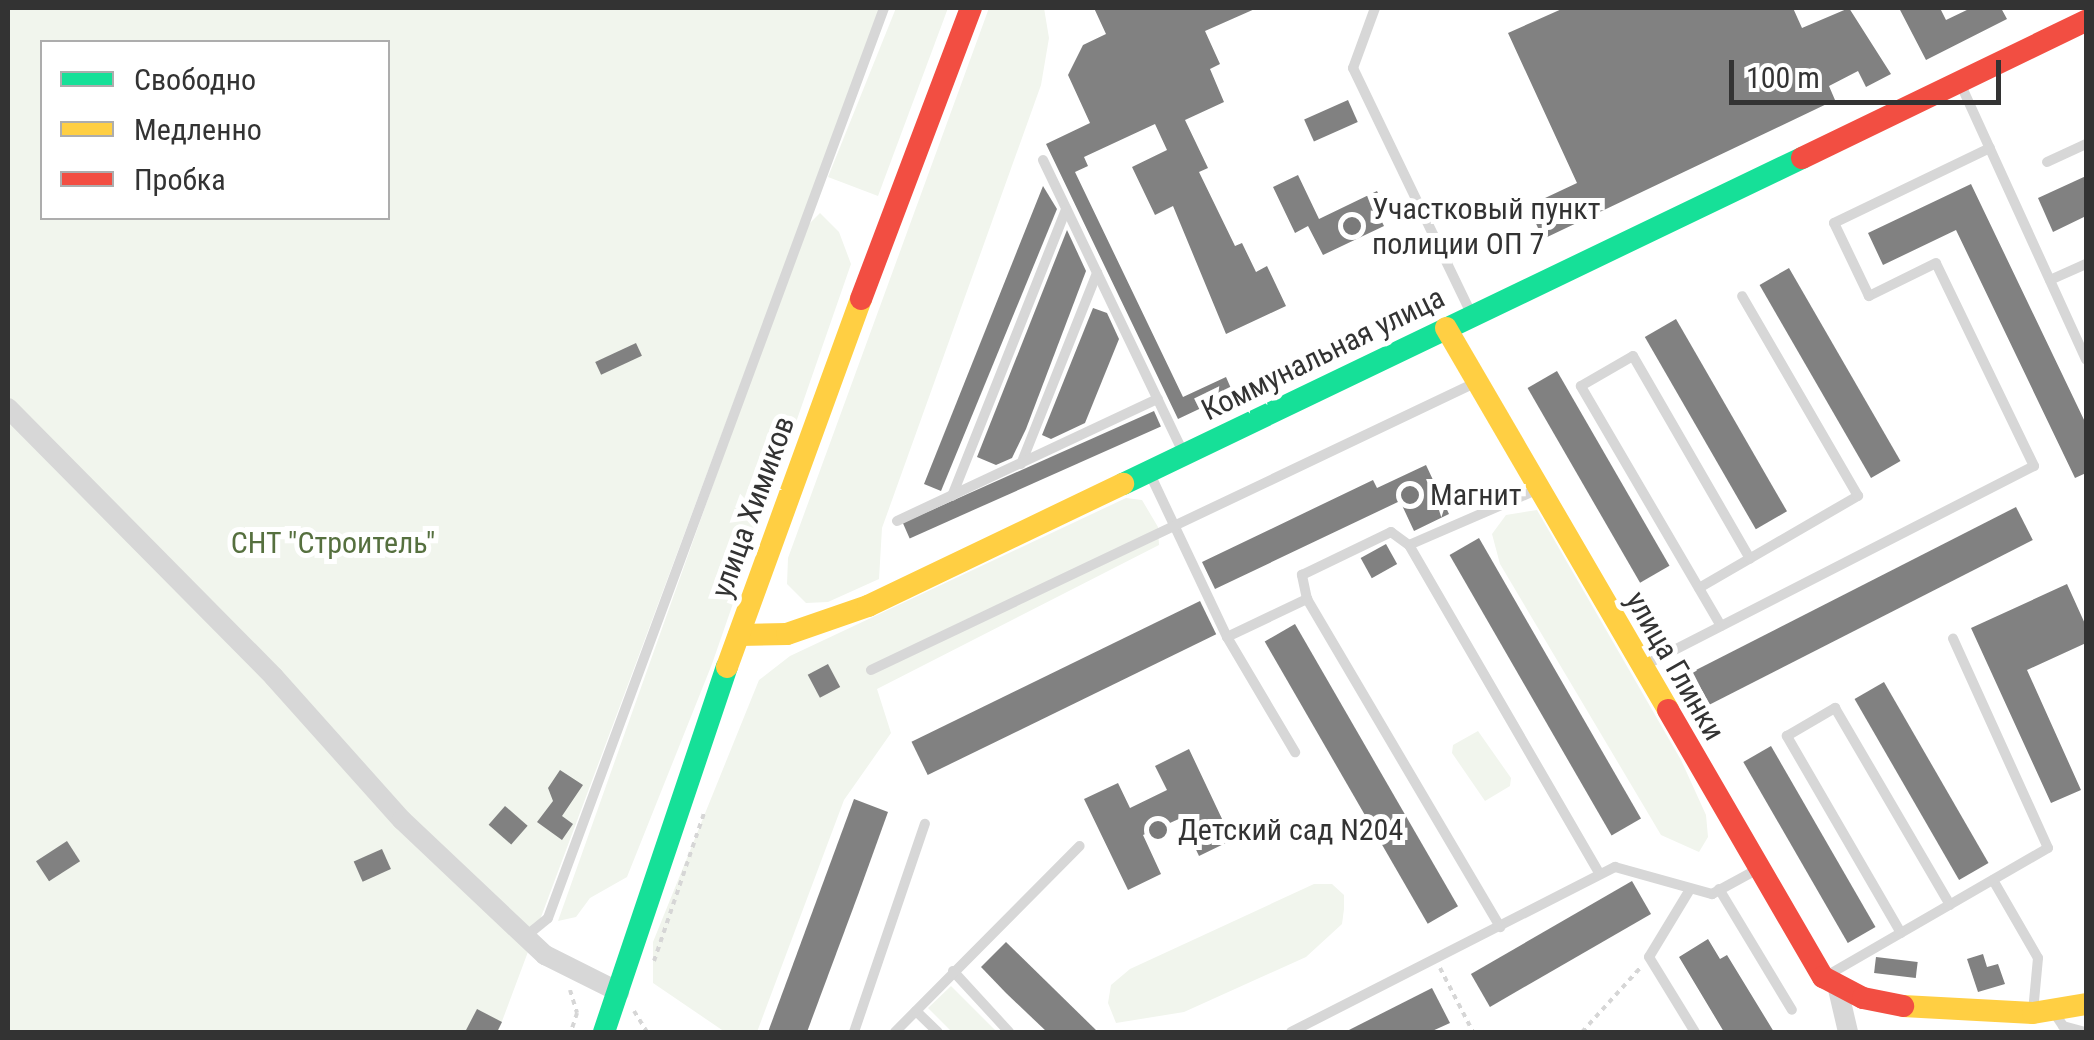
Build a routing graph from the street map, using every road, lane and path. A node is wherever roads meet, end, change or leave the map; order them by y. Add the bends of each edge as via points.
1 (884, 8) edge
2 (971, 8) edge
3 (1375, 8) edge
4 (2086, 21) edge
5 (1960, 82) junction
6 (2086, 144) edge
7 (1990, 148) junction
8 (1043, 160) dead end
9 (2047, 162) dead end
10 (1066, 209) junction
11 (2086, 264) edge
12 (1097, 273) junction
13 (2050, 280) junction
14 (1742, 296) dead end
15 (1472, 316) junction
16 (1446, 328) junction
17 (2086, 360) edge
18 (1476, 383) junction
19 (1158, 399) junction
20 (8, 408) edge
21 (1184, 454) junction
22 (1021, 464) junction
23 (1148, 472) junction
24 (1536, 490) junction
25 (952, 496) junction
26 (897, 522) dead end
27 (1174, 526) junction
28 (1409, 545) junction
29 (1750, 559) junction
30 (1699, 588) junction
31 (1307, 599) junction
32 (1721, 626) junction
33 (740, 635) junction
34 (1227, 637) junction
35 (1953, 639) dead end
36 (1642, 666) junction
37 (871, 670) dead end
38 (1295, 752) dead end
39 (705, 810) dead end
40 (926, 824) dead end
41 (1080, 846) dead end
42 (1759, 868) junction
43 (1600, 874) junction
44 (1993, 880) junction
45 (1719, 889) junction
46 (1689, 890) junction
47 (1950, 906) junction
48 (1500, 927) junction
49 (1902, 933) junction
50 (526, 936) junction
51 (1650, 957) junction
52 (1436, 959) junction
53 (952, 971) junction
54 (648, 976) dead end
55 (1830, 983) junction
56 (563, 986) dead end
57 (630, 993) junction
58 (2086, 1004) edge
59 (1792, 1010) dead end
60 (634, 1011) junction
61 (916, 1011) junction
62 (2043, 1013) junction
63 (630, 1021) dead end
64 (2001, 1022) edge
65 (1471, 1030) edge
66 (570, 1032) edge
67 (604, 1032) edge
68 (647, 1032) edge
69 (854, 1032) edge
70 (895, 1032) edge
71 (938, 1032) edge
72 (1009, 1032) edge
73 (1291, 1032) edge
74 (1461, 1032) edge
75 (1582, 1032) edge
76 (1695, 1032) edge
77 (1848, 1032) edge
78 (2086, 1032) edge

1 - 50 lane via 548,918
2 - 33 street, улица Химиков
3 - 15 lane via 1353,68
4 - 5 street, Коммунальная улица
5 - 7 lane
5 - 15 street, Коммунальная улица
6 - 9 lane
7 - 13 lane
7 - 32 lane via 1834,222 1869,296 1936,264 2034,466
8 - 10 lane
10 - 12 lane
10 - 25 lane
11 - 13 lane
12 - 19 lane
12 - 22 lane
13 - 17 lane
14 - 29 lane via 1858,496
15 - 16 street, Коммунальная улица
16 - 18 street, улица Глинки
16 - 21 street, Коммунальная улица
18 - 24 street, улица Глинки
18 - 27 lane
19 - 21 lane
19 - 22 lane
20 - 50 street via 274,677 402,820
21 - 23 street, Коммунальная улица
22 - 25 lane
23 - 27 lane
23 - 33 street, Коммунальная улица via 868,606 786,634
24 - 28 lane
24 - 36 street, улица Глинки
25 - 26 lane
27 - 34 lane
27 - 37 lane
28 - 31 lane via 1391,532 1302,575
28 - 43 lane
29 - 30 lane
29 - 30 lane via 1632,356 1582,386
30 - 32 lane
31 - 34 lane
31 - 48 lane
32 - 36 lane
33 - 57 street, улица Химиков
34 - 38 lane
35 - 44 lane via 2048,848
36 - 42 street, улица Глинки
39 - 54 path
40 - 69 lane
41 - 53 lane
42 - 45 lane
42 - 55 street, улица Глинки
43 - 46 lane via 1615,867
43 - 48 lane
44 - 47 lane
44 - 62 lane via 2038,958
45 - 46 lane
45 - 59 lane
46 - 51 lane
47 - 49 lane
47 - 49 lane via 1836,708 1788,736
48 - 52 lane
49 - 55 lane
50 - 57 street via 546,955
51 - 75 path
51 - 76 lane
52 - 65 path
52 - 73 lane
53 - 61 lane
53 - 72 lane
55 - 64 street via 1904,1006
55 - 77 street, улица Глинки
56 - 66 path via 572,991 577,1013
57 - 60 path
57 - 67 street, улица Химиков
58 - 62 street
60 - 63 path
60 - 68 path
61 - 70 lane
61 - 71 lane
62 - 64 street
62 - 78 lane
65 - 74 path

